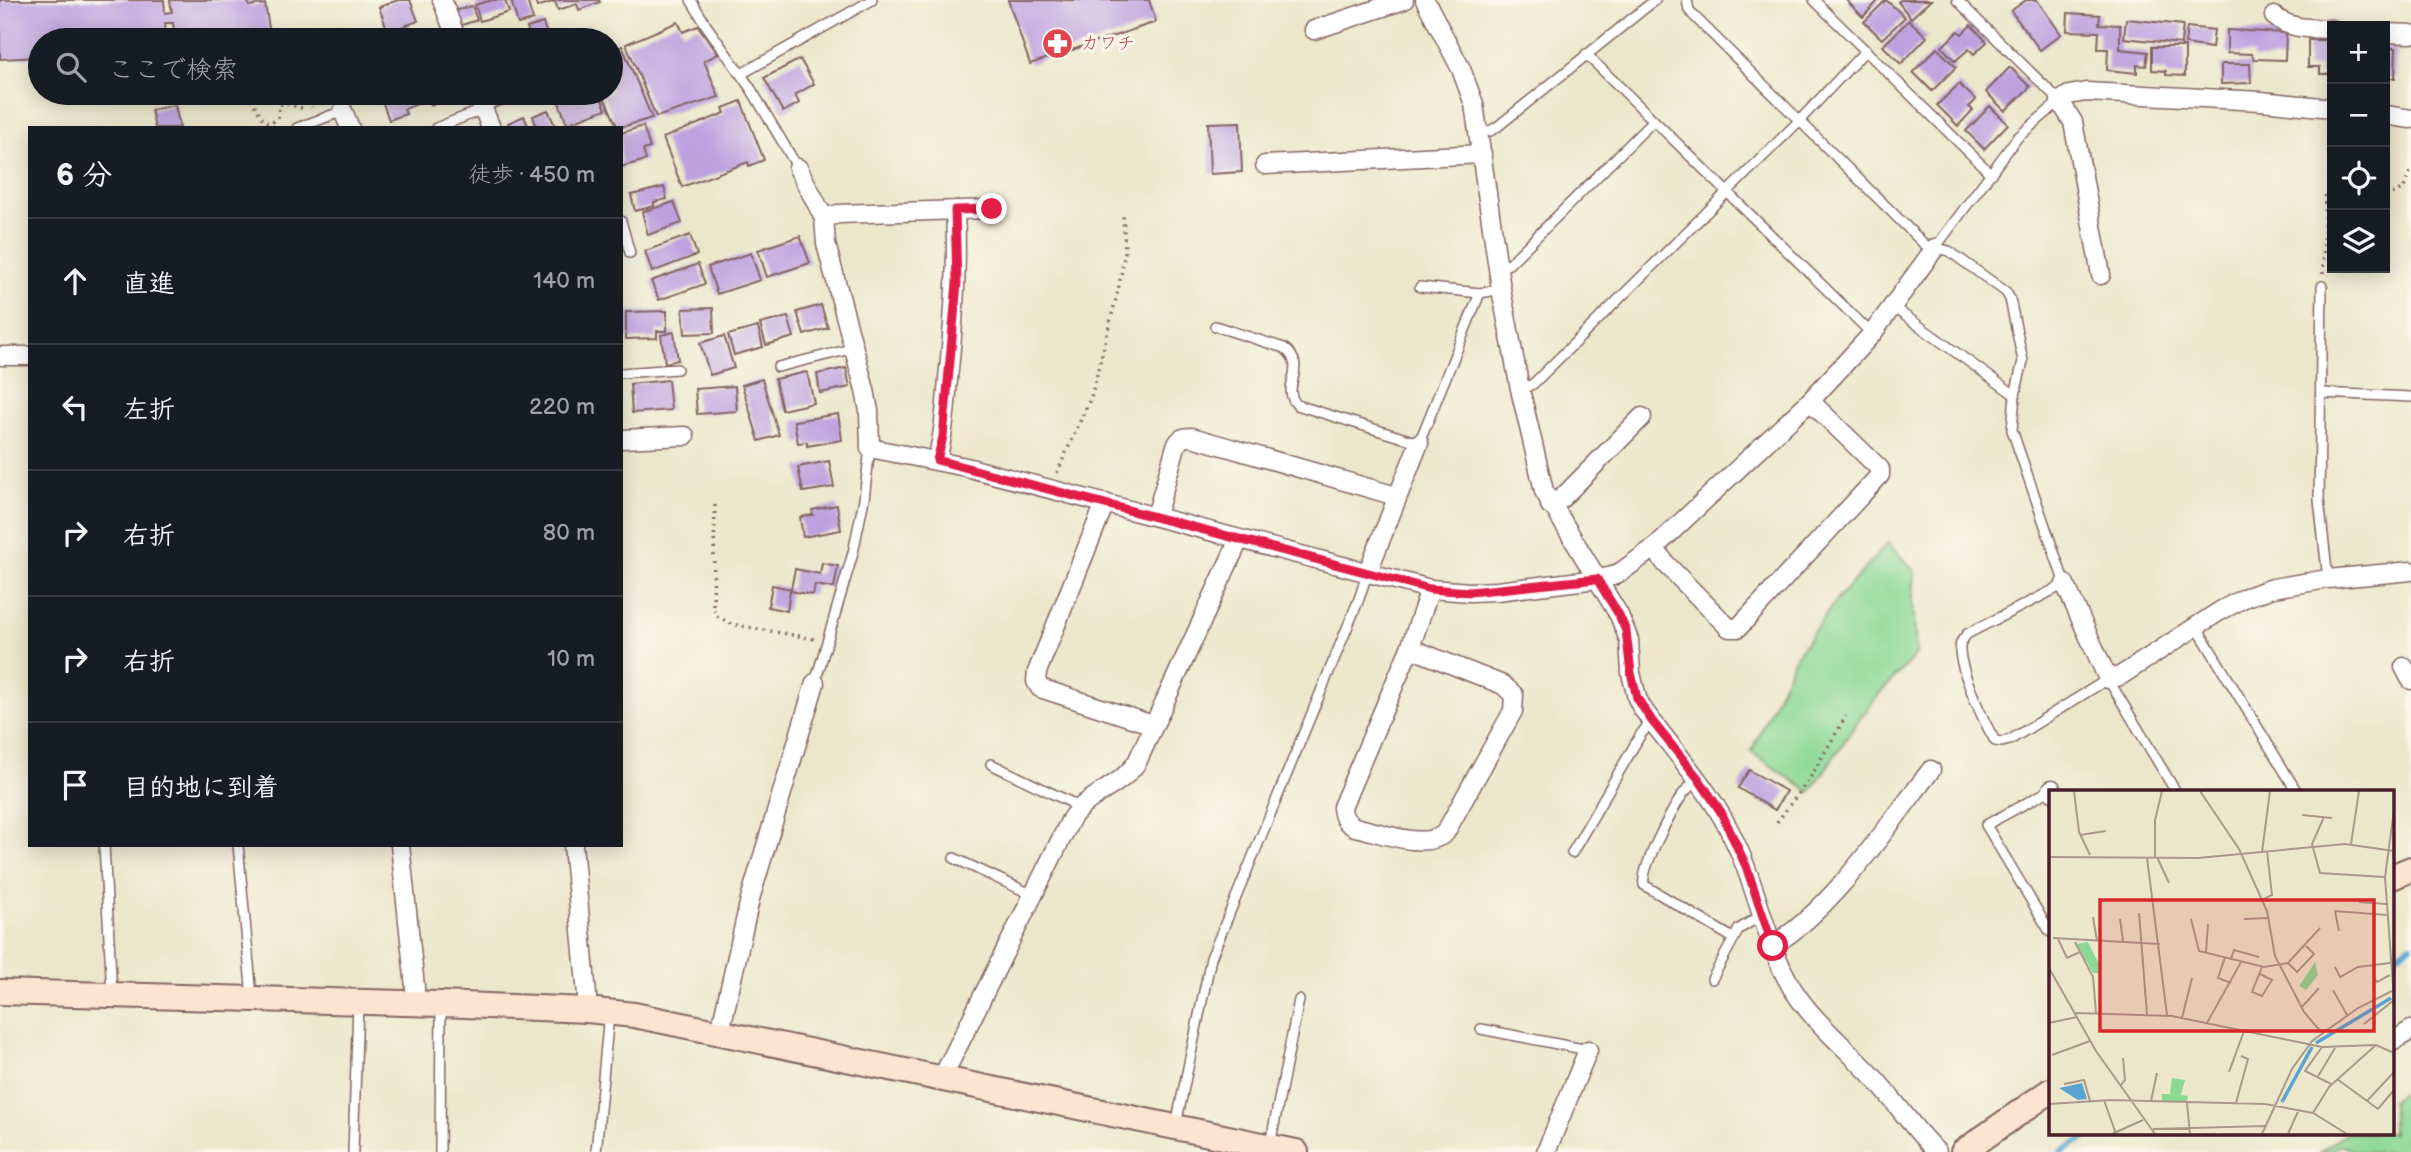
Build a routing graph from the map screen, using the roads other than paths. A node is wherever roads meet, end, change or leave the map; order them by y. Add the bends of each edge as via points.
1 (442, 0) edge
2 (691, 0) edge
3 (872, 0) edge
4 (1404, 0) edge
5 (1655, 0) edge
6 (1687, 0) edge
7 (1814, 0) edge
8 (1958, 0) edge
9 (1427, 1) edge
10 (2274, 16) dead end
11 (452, 28) edge
12 (2327, 29) edge
13 (1314, 30) dead end
14 (2390, 33) edge
15 (2411, 34) edge
16 (1867, 50) junction
17 (1586, 54) junction
18 (741, 74) junction
19 (2060, 101) junction
20 (477, 105) edge
21 (482, 105) edge
22 (2327, 108) edge
23 (2390, 116) edge
24 (346, 119) edge
25 (2411, 119) edge
26 (1800, 120) junction
27 (1653, 121) junction
28 (308, 126) edge
29 (440, 126) edge
30 (490, 126) edge
31 (1479, 131) junction
32 (1482, 155) junction
33 (1265, 165) dead end
34 (799, 168) joint
35 (1991, 174) junction
36 (1727, 191) junction
37 (992, 209) dead end
38 (955, 210) junction
39 (824, 218) junction
40 (623, 228) edge
41 (1935, 248) junction
42 (630, 253) dead end
43 (1498, 269) junction
44 (2101, 275) dead end
45 (2322, 286) road end
46 (1420, 287) dead end
47 (1501, 289) junction
48 (1480, 293) junction
49 (1893, 307) junction
50 (1215, 326) dead end
51 (1872, 334) junction
52 (855, 348) junction
53 (0, 356) edge
54 (28, 356) edge
55 (778, 367) dead end
56 (677, 369) dead end
57 (623, 373) edge
58 (1520, 389) junction
59 (2321, 393) junction
60 (2015, 395) junction
61 (2411, 397) edge
62 (1811, 401) junction
63 (1642, 418) dead end
64 (685, 436) dead end
65 (623, 439) edge
66 (1419, 443) junction
67 (870, 448) junction
68 (937, 460) junction
69 (1396, 496) junction
70 (1105, 503) junction
71 (1550, 505) junction
72 (1156, 516) junction
73 (1238, 540) junction
74 (1654, 548) junction
75 (2411, 571) edge
76 (1367, 574) junction
77 (1597, 579) junction
78 (2328, 579) junction
79 (2065, 584) junction
80 (1430, 589) junction
81 (2196, 626) junction
82 (1410, 648) junction
83 (2108, 679) junction
84 (815, 683) joint
85 (1652, 721) junction
86 (1153, 724) junction
87 (991, 764) dead end
88 (1931, 770) dead end
89 (1698, 778) junction
90 (2175, 790) edge
91 (2296, 790) edge
92 (2049, 792) edge
93 (1078, 809) junction
94 (104, 847) edge
95 (238, 847) edge
96 (400, 847) edge
97 (573, 847) edge
98 (1572, 853) dead end
99 (954, 858) dead end
100 (2411, 869) edge
101 (2394, 876) edge
102 (1033, 895) junction
103 (1762, 915) junction
104 (2049, 930) edge
105 (1733, 938) junction
106 (1773, 946) junction
107 (1712, 979) dead end
108 (0, 992) edge
109 (112, 996) junction
110 (252, 1000) junction
111 (1299, 1000) dead end
112 (358, 1003) junction
113 (415, 1004) junction
114 (441, 1004) junction
115 (598, 1011) junction
116 (1481, 1029) dead end
117 (2411, 1030) edge
118 (720, 1032) junction
119 (2394, 1041) edge
120 (1588, 1050) joint
121 (942, 1078) junction
122 (2049, 1092) edge
123 (1176, 1127) junction
124 (1269, 1149) edge
125 (353, 1152) edge
126 (440, 1152) edge
127 (596, 1152) edge
128 (1296, 1152) edge
129 (1546, 1152) edge
130 (1937, 1152) edge
131 (1963, 1152) edge

1 - 11 street
2 - 18 lane
3 - 18 lane
4 - 13 street
5 - 17 lane
6 - 26 lane via 1693,15
7 - 16 lane
8 - 19 lane
9 - 31 street via 1466,81
10 - 12 street via 2295,27
14 - 15 street
16 - 26 lane
16 - 35 lane
17 - 27 lane
17 - 31 lane via 1497,127
18 - 34 lane
19 - 22 street via 2086,92
19 - 35 lane via 2017,138
19 - 44 street via 2073,121
20 - 29 lane
21 - 30 street
23 - 25 street
24 - 28 lane
26 - 36 lane
26 - 41 lane via 1926,245
27 - 36 lane
27 - 43 lane via 1509,264
31 - 32 street
32 - 33 street
32 - 43 street
34 - 39 street
35 - 41 lane
36 - 51 lane
36 - 58 lane via 1533,384
37 - 38 street
38 - 39 street
38 - 68 street via 954,318
39 - 52 street
40 - 42 lane
41 - 49 street
41 - 60 lane via 1949,251 2010,299 2022,361
43 - 47 street
45 - 59 lane
46 - 48 lane
47 - 48 lane
47 - 58 street
48 - 66 lane
49 - 51 street
49 - 60 lane
50 - 66 lane via 1292,354 1296,362 1290,391 1297,405
51 - 62 street
52 - 55 lane
52 - 67 street via 869,411
53 - 54 street
56 - 57 lane
58 - 71 street
59 - 61 lane
59 - 78 lane via 2319,500
60 - 79 lane via 2012,430
62 - 74 street
62 - 74 street via 1880,469 1880,475 1738,628 1730,628
63 - 71 street
64 - 65 street
66 - 69 street
67 - 68 street
67 - 84 lane via 856,543
68 - 70 street
69 - 72 street via 1184,437 1176,446
69 - 76 street
70 - 72 street
70 - 86 street via 1036,681 1040,688
71 - 77 street
72 - 73 street
73 - 76 street
73 - 86 street
74 - 77 street via 1613,576
75 - 78 street
76 - 80 street
76 - 123 lane via 1211,958
77 - 80 street via 1470,592
77 - 85 street via 1626,631 1633,685
78 - 81 street via 2246,597
79 - 83 street
79 - 83 lane via 1962,640 1960,653 1973,695 1995,741 2002,742
80 - 82 street
81 - 83 street via 2120,676
81 - 91 lane
82 - 82 street via 1342,816 1355,827 1429,841 1445,834 1515,702 1503,684
83 - 90 lane
84 - 118 street via 750,899
85 - 89 street
85 - 98 lane
86 - 93 street via 1130,772
87 - 93 lane
88 - 106 street via 1841,884 1793,933
89 - 103 street via 1737,845
89 - 105 lane via 1683,794 1642,878 1656,893
92 - 104 lane via 1986,825
93 - 102 street
94 - 109 lane
95 - 110 lane
96 - 113 street
97 - 115 street
99 - 102 lane
100 - 101 street
102 - 121 street
103 - 105 lane
103 - 106 street
105 - 107 lane
106 - 130 street via 1806,1007
108 - 109 street
109 - 110 street
110 - 112 street
111 - 124 lane
112 - 113 street
112 - 125 lane
113 - 114 street
114 - 115 street
114 - 126 lane
115 - 118 street
115 - 127 lane via 600,1136
116 - 120 lane
117 - 119 street
118 - 121 street
120 - 129 street
121 - 123 street
122 - 131 street
123 - 124 street
124 - 128 street

